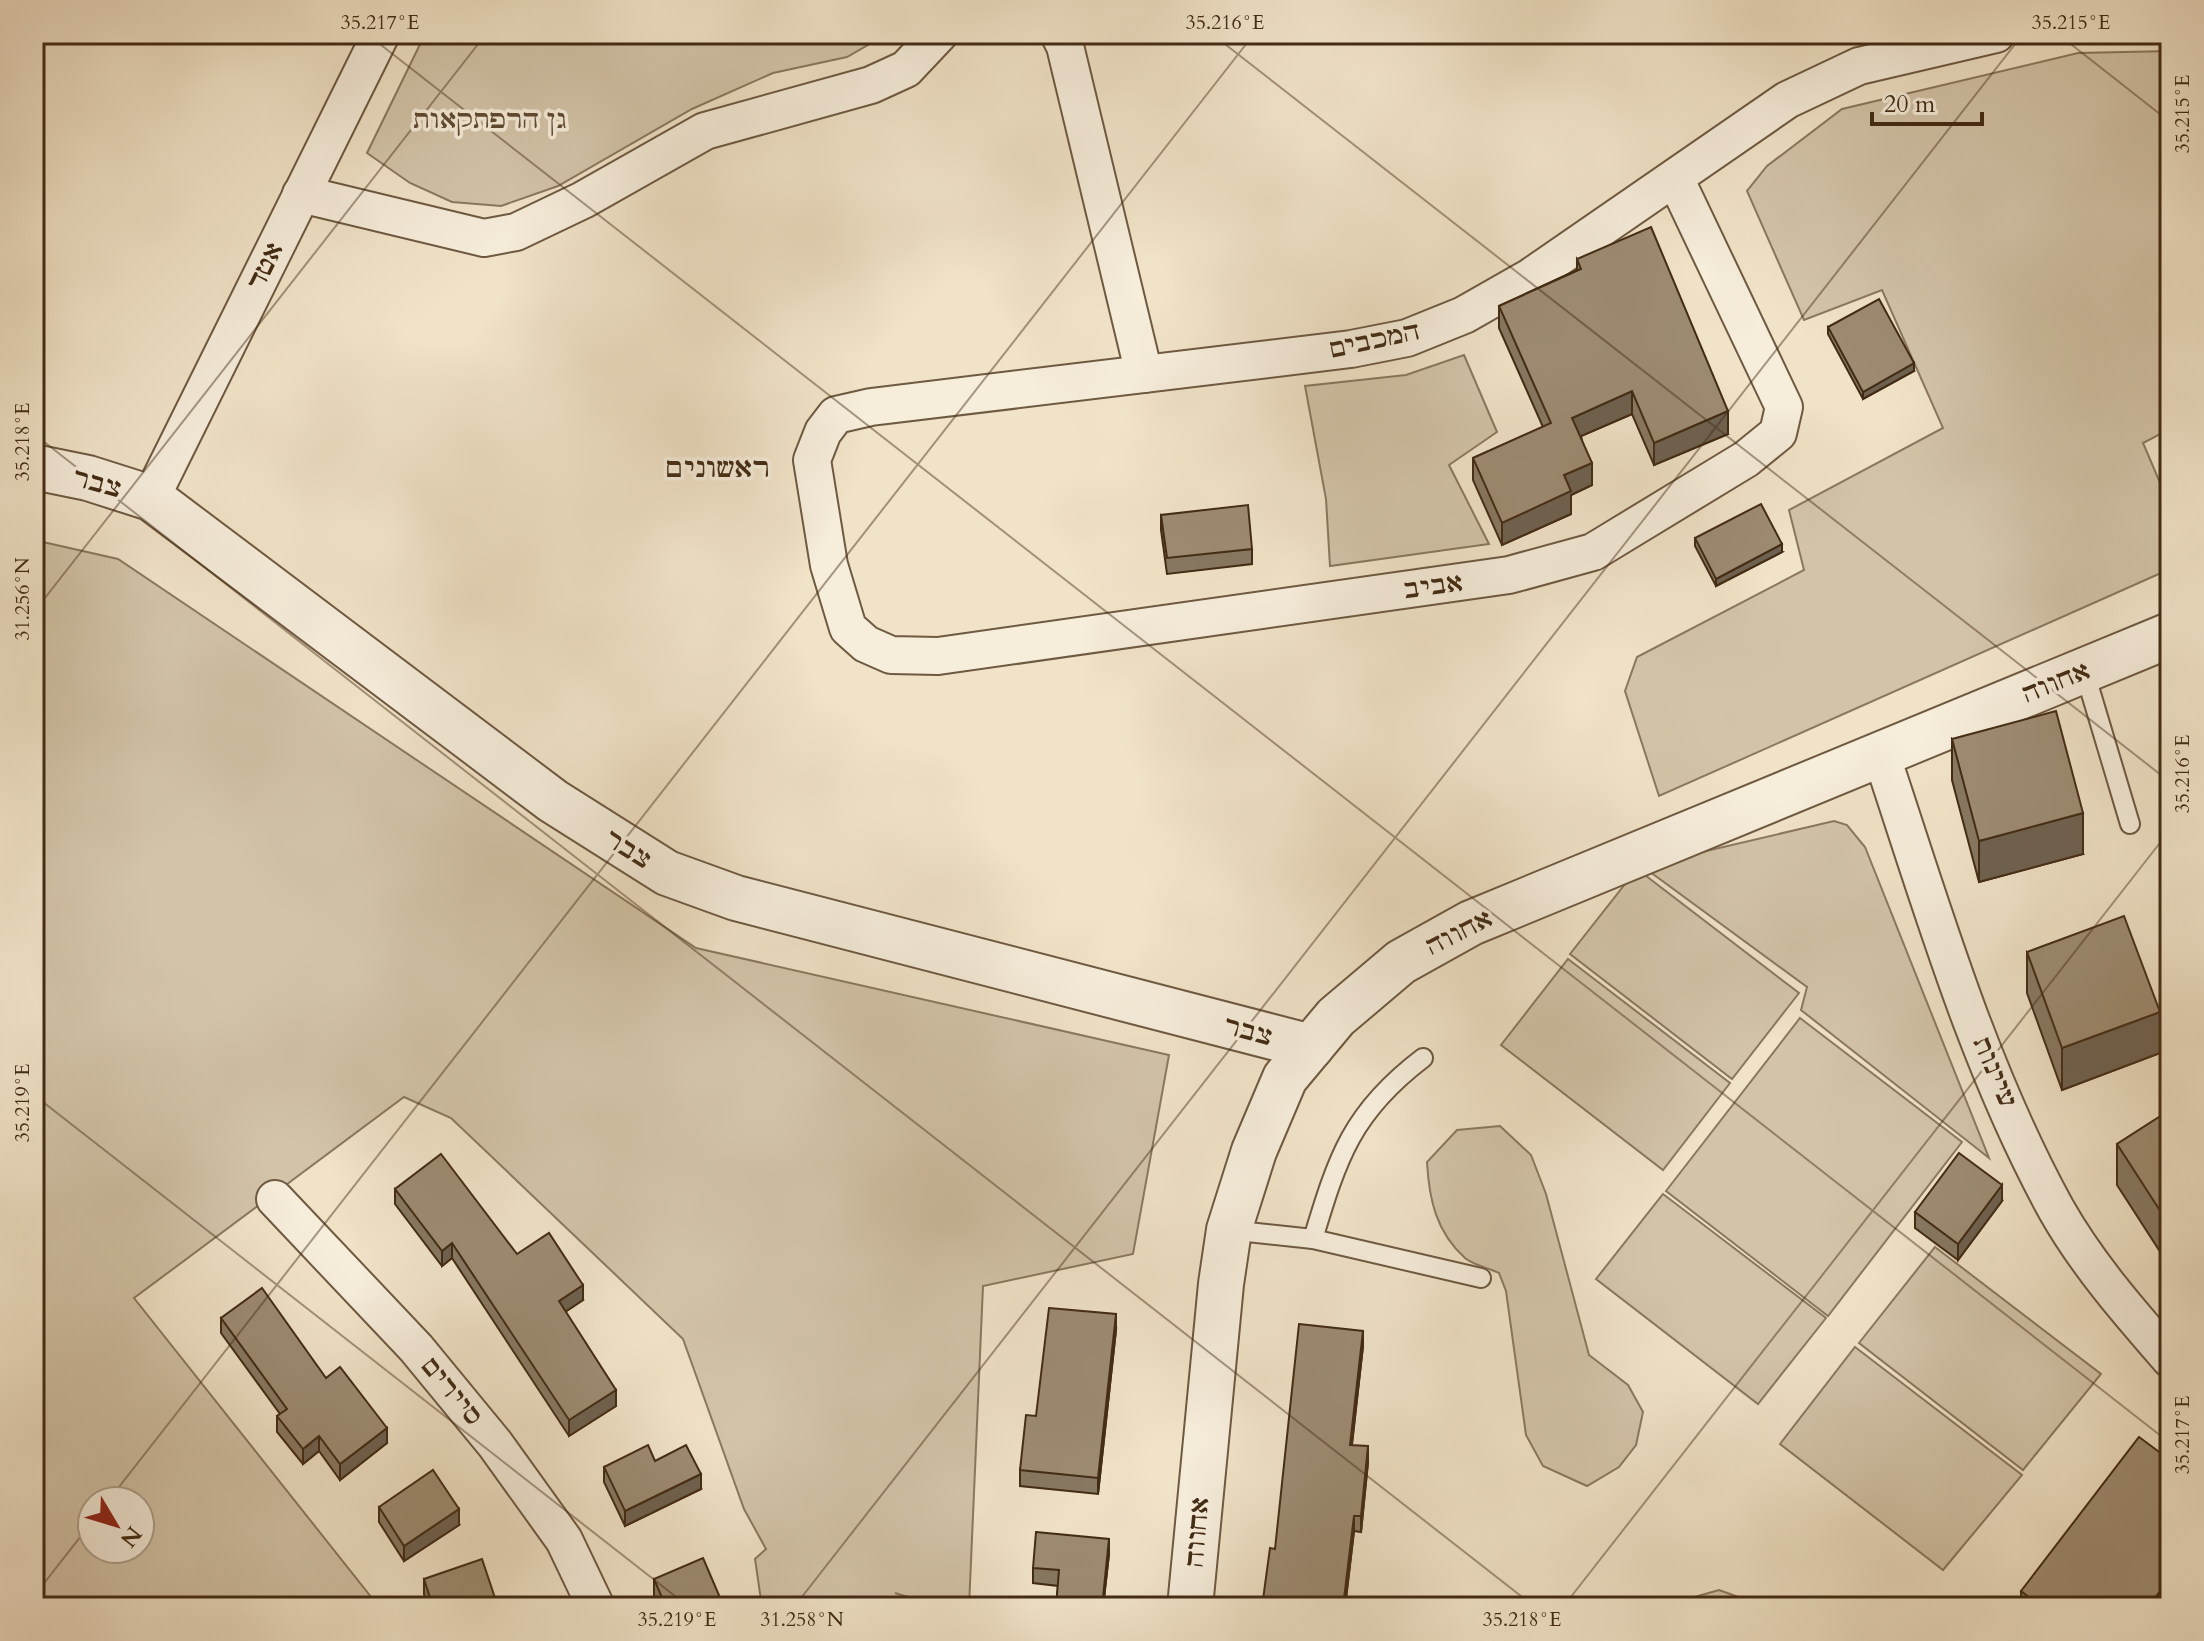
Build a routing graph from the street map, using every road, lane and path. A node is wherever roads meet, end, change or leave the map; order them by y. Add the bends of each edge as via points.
1 (381, 34) edge
2 (939, 34) edge
3 (1059, 34) edge
4 (1996, 34) edge
5 (1856, 50) edge
6 (1675, 178) junction
7 (301, 194) junction
8 (1144, 374) junction
9 (34, 467) edge
10 (151, 498) junction
11 (829, 565) joint
12 (2170, 635) edge
13 (2084, 670) junction
14 (1881, 754) junction
15 (2130, 824) dead end
16 (1311, 1047) junction
17 (1423, 1058) dead end
18 (275, 1199) dead end
19 (1229, 1230) junction
20 (1313, 1239) junction
21 (1481, 1278) dead end
22 (2170, 1359) edge
23 (596, 1607) edge
24 (1190, 1607) edge

1 - 7 street, אטד
2 - 7 street via 906,69 871,85 705,131 516,232 484,238
3 - 8 street
4 - 5 street, המכבים
5 - 6 street, המכבים
6 - 8 street, המכבים via 1529,278 1464,315 1407,338
6 - 11 street, אביב via 1784,407 1778,433 1746,459 1593,552 1509,575 938,656 891,655 866,644 848,628
7 - 10 street, אטד
8 - 11 street, המכבים via 836,415 812,460
9 - 10 street, צבר
10 - 16 street, צבר via 553,801 667,873 736,898
12 - 13 street, אחווה
13 - 14 street, אחווה
13 - 15 lane
14 - 16 street, אחווה via 1471,923 1401,962 1336,1017
14 - 22 street, עיינות via 1956,977 2057,1209 2111,1291
16 - 19 street, אחווה via 1285,1078
17 - 20 lane via 1387,1086 1354,1129 1332,1175
18 - 23 street, סיירים via 416,1348 495,1444 564,1540
19 - 20 lane
19 - 24 street, אחווה
20 - 21 lane

